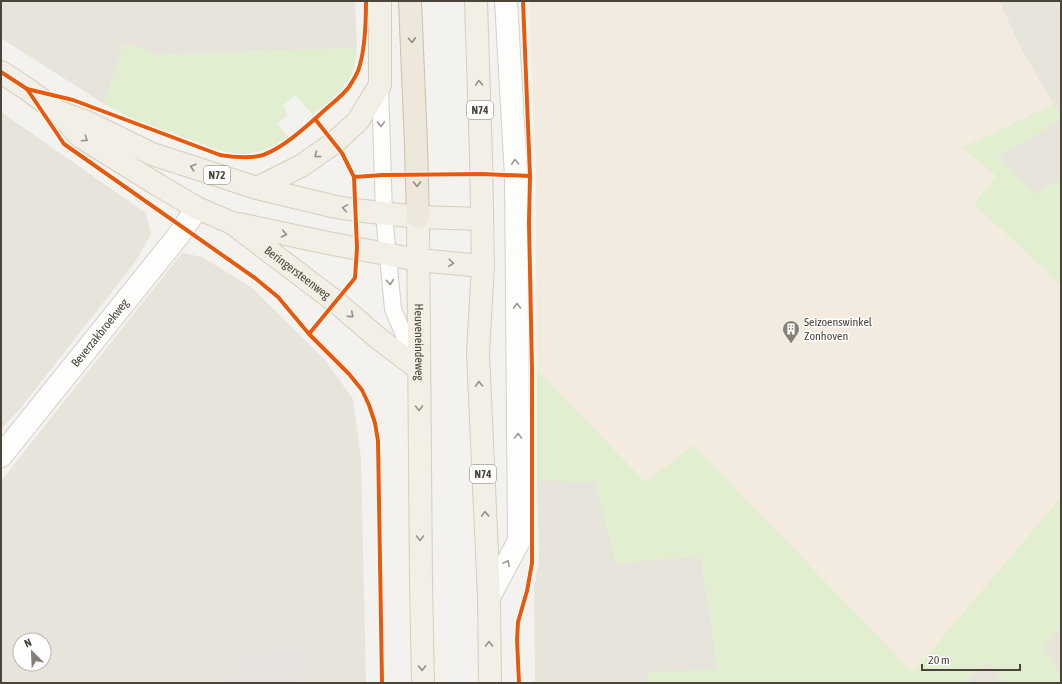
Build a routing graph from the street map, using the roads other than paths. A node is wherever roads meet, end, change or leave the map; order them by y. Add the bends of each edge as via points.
1 (380, 1) edge
2 (410, 1) edge
3 (476, 1) edge
4 (506, 1) edge
5 (1, 72) edge
6 (380, 85) junction
7 (58, 112) junction
8 (257, 188) junction
9 (197, 208) junction
10 (384, 214) junction
11 (418, 217) junction
12 (482, 220) junction
13 (232, 223) junction
14 (388, 255) junction
15 (418, 260) junction
16 (483, 266) junction
17 (419, 369) junction
18 (1, 456) edge
19 (489, 597) junction
20 (423, 683) edge
21 (490, 683) edge

1 - 6 main road
2 -> 11 highway, Heuveneindeweg
12 -> 3 main road, N74
19 -> 4 street via 519,541 516,176
5 - 7 main road, Beringersteenweg / N72
6 -> 8 main road via 358,121 334,143 301,166
6 -> 10 lane
8 -> 7 main road, Beringersteenweg / N72 via 152,154 86,122
7 -> 9 main road, Beringersteenweg / N72 via 81,137
10 -> 8 main road, Beringersteenweg / N72 via 336,207
9 - 13 main road, Beringersteenweg / N72
9 - 18 street, Beverzakbroekweg via 178,236
10 - 11 main road, Beringersteenweg / N72
10 - 14 lane
11 - 12 main road, Beringersteenweg / N72
11 - 15 main road, Heuveneindeweg
12 - 16 main road, N74
13 -> 14 main road
13 -> 17 main road, Beringersteenweg / N72
14 - 15 main road
14 -> 17 lane via 393,309
15 -> 16 main road
15 - 17 main road, Heuveneindeweg
19 -> 16 main road, N74 via 478,352
17 -> 20 main road, Heuveneindeweg
21 -> 19 main road, N74

